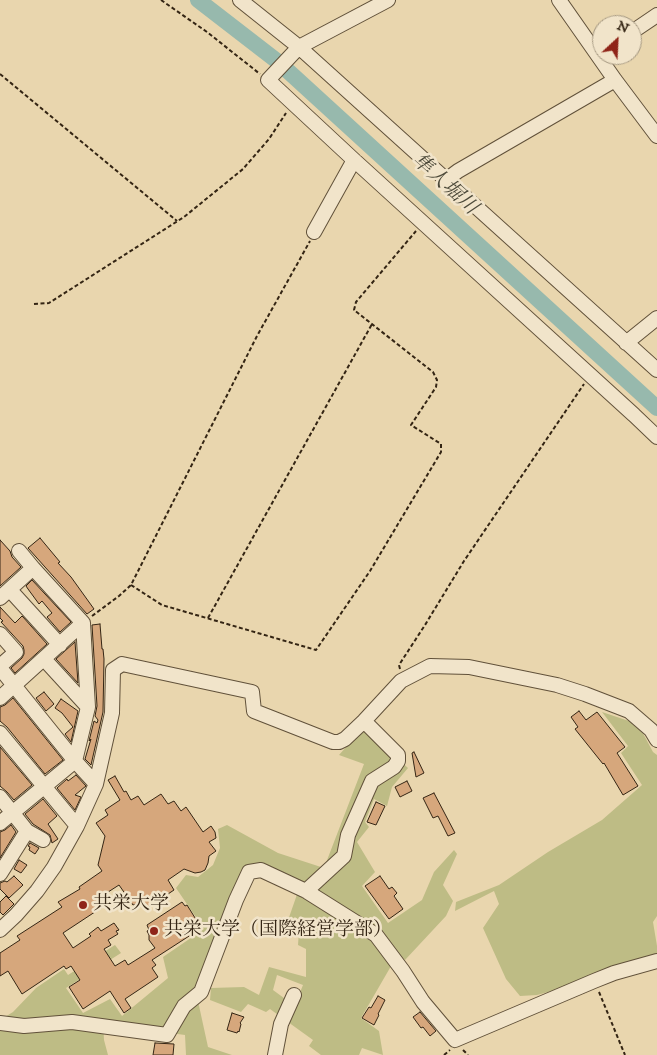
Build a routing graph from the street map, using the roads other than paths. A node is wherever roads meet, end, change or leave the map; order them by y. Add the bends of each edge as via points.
1 (240, 0) edge
2 (388, 0) edge
3 (560, 0) edge
4 (657, 15) edge
5 (642, 25) edge
6 (592, 44) edge
7 (299, 47) junction
8 (606, 65) edge
9 (615, 80) junction
10 (657, 136) edge
11 (354, 160) junction
12 (446, 180) junction
13 (314, 232) road end
14 (657, 318) edge
15 (626, 343) junction
16 (657, 370) edge
17 (655, 431) edge
18 (19, 551) dead end
19 (33, 568) junction
20 (3, 595) edge
21 (83, 623) junction
22 (0, 634) edge
23 (60, 645) junction
24 (44, 659) junction
25 (0, 667) edge
26 (15, 685) junction
27 (0, 698) edge
28 (88, 707) junction
29 (364, 721) junction
30 (0, 734) edge
31 (657, 740) edge
32 (75, 761) junction
33 (96, 784) junction
34 (44, 786) junction
35 (0, 797) edge
36 (13, 812) junction
37 (0, 823) edge
38 (77, 826) junction
39 (27, 831) junction
40 (43, 840) dead end
41 (0, 874) edge
42 (306, 891) junction
43 (0, 930) edge
44 (657, 961) edge
45 (294, 995) dead end
46 (0, 1023) edge
47 (275, 1055) edge

1 - 7 street
2 - 7 street
3 - 6 street
4 - 5 street
7 - 11 street via 268,80
7 - 12 street
8 - 9 street
9 - 10 street
9 - 12 street
11 - 13 street
11 - 17 street via 590,376
12 - 15 street
14 - 15 street
15 - 16 street
18 - 19 street
19 - 20 street
19 - 21 street
20 - 23 street
21 - 23 street
21 - 28 street
22 - 25 street via 16,652
23 - 24 street
24 - 26 street
24 - 28 street
25 - 26 street
26 - 27 street
26 - 32 street
28 - 32 street
29 - 31 street via 401,681 430,666 469,667 557,685 629,711 651,730
29 - 33 street via 344,739 332,742 254,711 252,692 122,664 113,670 112,713
29 - 42 street via 398,755 398,761 372,781 348,835 344,856
30 - 34 street
32 - 33 street
32 - 34 street
33 - 38 street
34 - 36 street
34 - 38 street
35 - 36 street
36 - 37 street
36 - 39 street
38 - 43 street via 37,891
39 - 40 street
39 - 41 street
42 - 44 street via 376,935 423,1002 455,1040 594,980
42 - 46 street via 261,870 249,872 201,992 184,1006 167,1035 72,1022 24,1026
45 - 47 street via 281,1024

